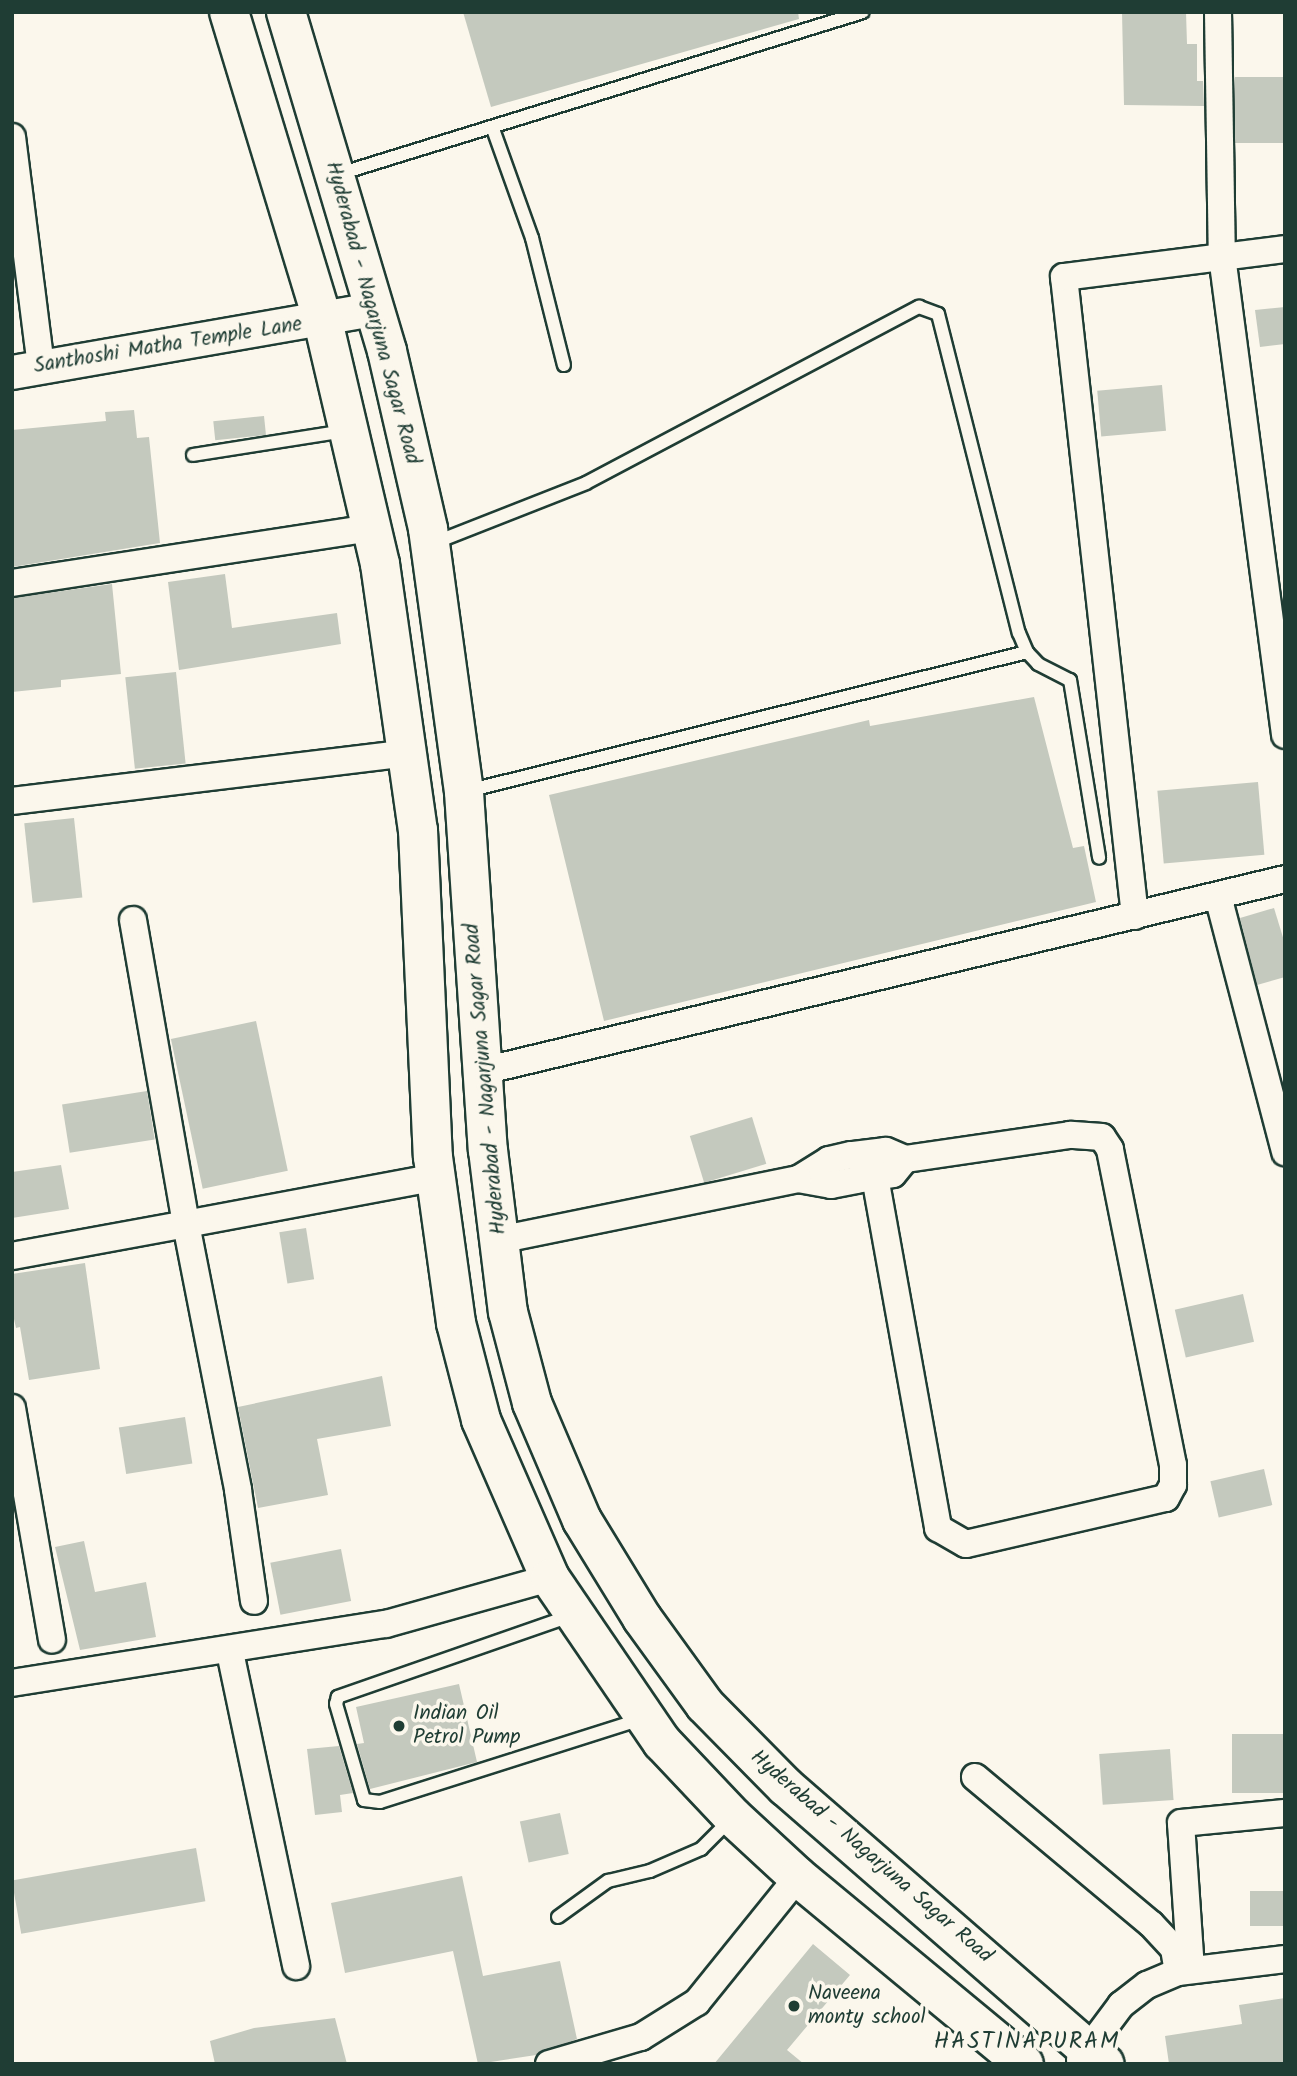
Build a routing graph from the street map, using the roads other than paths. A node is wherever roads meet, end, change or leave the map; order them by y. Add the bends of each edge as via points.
1 (229, 12) edge
2 (286, 12) edge
3 (863, 12) edge
4 (1218, 12) edge
5 (493, 129) junction
6 (12, 137) edge
7 (15, 174) edge
8 (336, 175) junction
9 (1285, 249) edge
10 (1222, 256) junction
11 (374, 309) junction
12 (323, 321) junction
13 (564, 365) dead end
14 (27, 370) edge
15 (348, 430) junction
16 (193, 455) dead end
17 (372, 528) junction
18 (430, 545) junction
19 (12, 583) edge
20 (1027, 652) junction
21 (1285, 735) edge
22 (409, 753) junction
23 (464, 792) junction
24 (12, 801) edge
25 (1099, 858) dead end
26 (1285, 880) edge
27 (1218, 896) junction
28 (1135, 916) junction
29 (133, 920) dead end
30 (483, 1071) junction
31 (1285, 1152) edge
32 (905, 1159) junction
33 (436, 1177) junction
34 (875, 1177) junction
35 (798, 1179) junction
36 (186, 1224) junction
37 (499, 1240) junction
38 (12, 1256) edge
39 (12, 1408) edge
40 (550, 1578) junction
41 (254, 1601) dead end
42 (573, 1615) junction
43 (52, 1640) dead end
44 (230, 1652) junction
45 (12, 1683) edge
46 (645, 1718) junction
47 (975, 1777) dead end
48 (1285, 1813) edge
49 (733, 1817) junction
50 (798, 1877) junction
51 (558, 1917) dead end
52 (1285, 1959) edge
53 (296, 1966) dead end
54 (1185, 1971) junction
55 (1090, 2058) edge
56 (567, 2062) edge
57 (1024, 2064) edge

1 - 12 main road
2 - 8 main road, Hyderabad - Nagarjuna Sagar Road
3 - 5 lane
4 - 10 street
5 - 8 lane
5 - 13 lane via 532,237
6 - 7 street
7 - 14 street
8 - 11 main road, Hyderabad - Nagarjuna Sagar Road
9 - 10 street
10 - 21 street
10 - 28 street via 1064,277
11 - 12 street, Santhoshi Matha Temple Lane
11 - 18 main road, Hyderabad - Nagarjuna Sagar Road
12 - 14 street, Santhoshi Matha Temple Lane
12 - 15 main road
15 - 16 lane
15 - 17 main road
17 - 19 street
17 - 22 main road
18 - 20 lane via 586,483 919,307 938,314
18 - 23 main road, Hyderabad - Nagarjuna Sagar Road
20 - 23 lane
20 - 25 lane via 1038,664 1070,680
22 - 24 street
22 - 33 main road via 418,830
23 - 30 main road, Hyderabad - Nagarjuna Sagar Road
26 - 27 street
27 - 28 street
27 - 31 street
28 - 30 street
29 - 36 street
30 - 37 main road, Hyderabad - Nagarjuna Sagar Road
32 - 34 street via 893,1174
32 - 34 street via 1070,1135 1102,1138 1110,1149 1173,1465 1173,1485 1166,1498 965,1544 938,1528
32 - 35 street via 886,1151 851,1155 829,1160
33 - 36 street
33 - 40 main road via 456,1323 481,1420
34 - 35 street via 831,1185
35 - 37 street
36 - 38 street
36 - 41 street
37 - 55 main road, Hyderabad - Nagarjuna Sagar Road via 508,1312 532,1403 582,1520 642,1618 697,1694 786,1787
39 - 43 street
40 - 42 main road
40 - 44 street via 386,1624
42 - 46 main road
42 - 46 lane via 338,1697 336,1704 364,1800 380,1802
44 - 45 street
44 - 53 street
46 - 49 main road
47 - 54 street via 1151,1924
48 - 54 street via 1181,1823
49 - 50 main road
49 - 51 lane via 701,1849 650,1871 608,1881
50 - 56 street via 697,2002 641,2038
50 - 57 main road
52 - 54 street
54 - 55 street via 1147,1985 1121,2005

